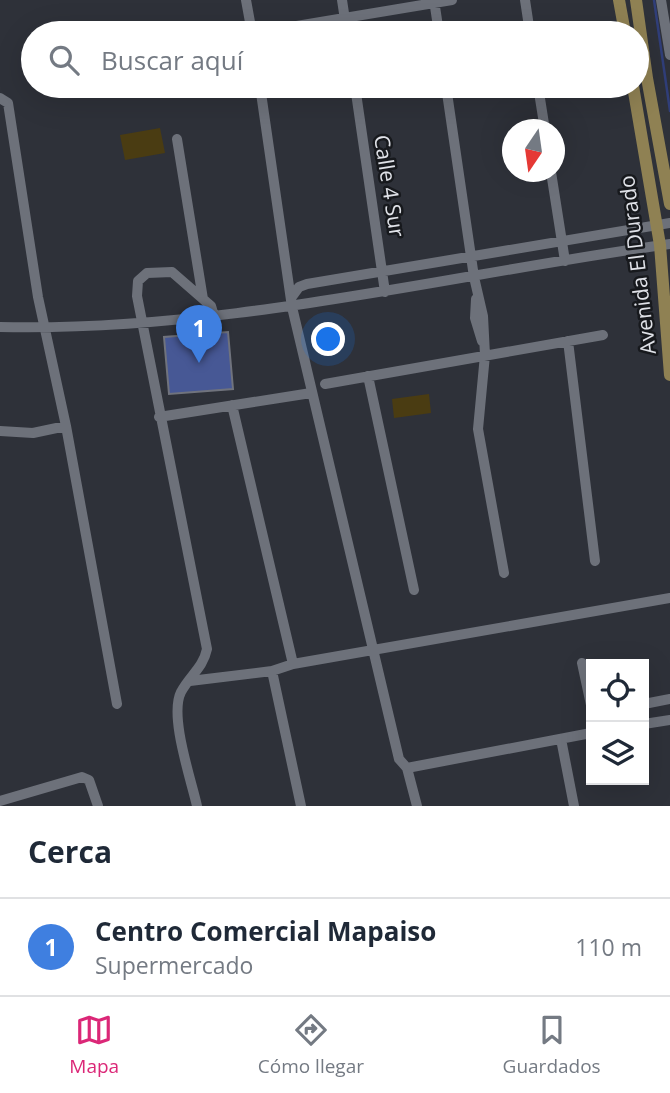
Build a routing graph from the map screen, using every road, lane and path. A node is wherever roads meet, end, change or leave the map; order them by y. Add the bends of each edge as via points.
1 (246, 0) edge
2 (342, 0) edge
3 (453, 0) edge
4 (525, 0) edge
5 (620, 0) edge
6 (636, 0) edge
7 (662, 0) edge
8 (434, 2) edge
9 (345, 18) junction
10 (250, 21) edge
11 (327, 21) edge
12 (345, 21) edge
13 (437, 21) edge
14 (528, 21) edge
15 (623, 21) edge
16 (639, 21) edge
17 (670, 55) edge
18 (649, 94) edge
19 (0, 98) edge
20 (262, 98) edge
21 (357, 98) edge
22 (448, 98) edge
23 (540, 98) edge
24 (635, 98) edge
25 (543, 119) edge
26 (177, 139) dead end
27 (553, 182) edge
28 (670, 204) edge
29 (670, 223) edge
30 (656, 225) junction
31 (562, 241) junction
32 (665, 244) edge
33 (472, 258) junction
34 (565, 261) junction
35 (383, 272) junction
36 (474, 277) junction
37 (385, 292) junction
38 (203, 299) junction
39 (292, 303) junction
40 (214, 316) junction
41 (142, 325) junction
42 (0, 327) edge
43 (44, 328) junction
44 (603, 335) dead end
45 (568, 341) junction
46 (484, 349) junction
47 (670, 375) edge
48 (368, 376) junction
49 (325, 384) dead end
50 (311, 393) junction
51 (232, 405) junction
52 (159, 417) junction
53 (66, 426) junction
54 (0, 431) edge
55 (594, 561) dead end
56 (504, 573) dead end
57 (414, 590) dead end
58 (670, 598) edge
59 (372, 650) junction
60 (582, 663) dead end
61 (293, 664) junction
62 (272, 671) junction
63 (190, 681) junction
64 (586, 682) edge
65 (670, 699) edge
66 (649, 703) edge
67 (117, 704) dead end
68 (670, 720) edge
69 (649, 723) edge
70 (586, 734) edge
71 (561, 739) junction
72 (407, 768) junction
73 (0, 802) edge
74 (98, 806) edge
75 (197, 806) edge
76 (301, 806) edge
77 (417, 806) edge
78 (574, 806) edge

1 - 10 street
2 - 9 street
3 - 8 street
4 - 14 street
5 - 15 main road
6 - 16 main road
7 - 17 street
8 - 9 street
8 - 13 street
9 - 11 street
9 - 12 street
18 - 28 main road
19 - 43 street via 8,103
20 - 39 street
21 - 35 street, Calle 4 Sur
22 - 33 street
23 - 25 street
24 - 30 main road, Avenida El Durado
26 - 38 street
27 - 31 street
29 - 30 street
30 - 31 street
30 - 32 main road, Avenida El Durado
31 - 33 street
31 - 34 street
32 - 34 street
32 - 47 main road, Avenida El Durado
33 - 35 street
33 - 36 street
34 - 36 street
35 - 37 street, Calle 4 Sur
35 - 39 street via 307,284 299,287
36 - 37 street
36 - 46 street via 475,318
37 - 39 street
38 - 40 street
38 - 41 street via 172,272 142,275 137,296
39 - 40 street
39 - 50 street
40 - 41 street
41 - 43 street
41 - 52 street
42 - 43 street
43 - 53 street
44 - 45 street
45 - 46 street
45 - 55 street
46 - 48 street
46 - 56 street via 478,429
48 - 49 street
48 - 57 street
50 - 51 street
50 - 59 street
51 - 52 street
51 - 61 street
52 - 63 street via 207,649 204,663
53 - 54 street via 33,433
53 - 67 street
58 - 59 street
59 - 61 street
59 - 72 street via 399,759
60 - 64 street
61 - 62 street
62 - 63 street
62 - 76 street
63 - 75 street via 176,710
65 - 66 street
68 - 69 street
70 - 71 street
71 - 72 street
71 - 78 street
72 - 77 street
73 - 74 street via 82,777 89,780

